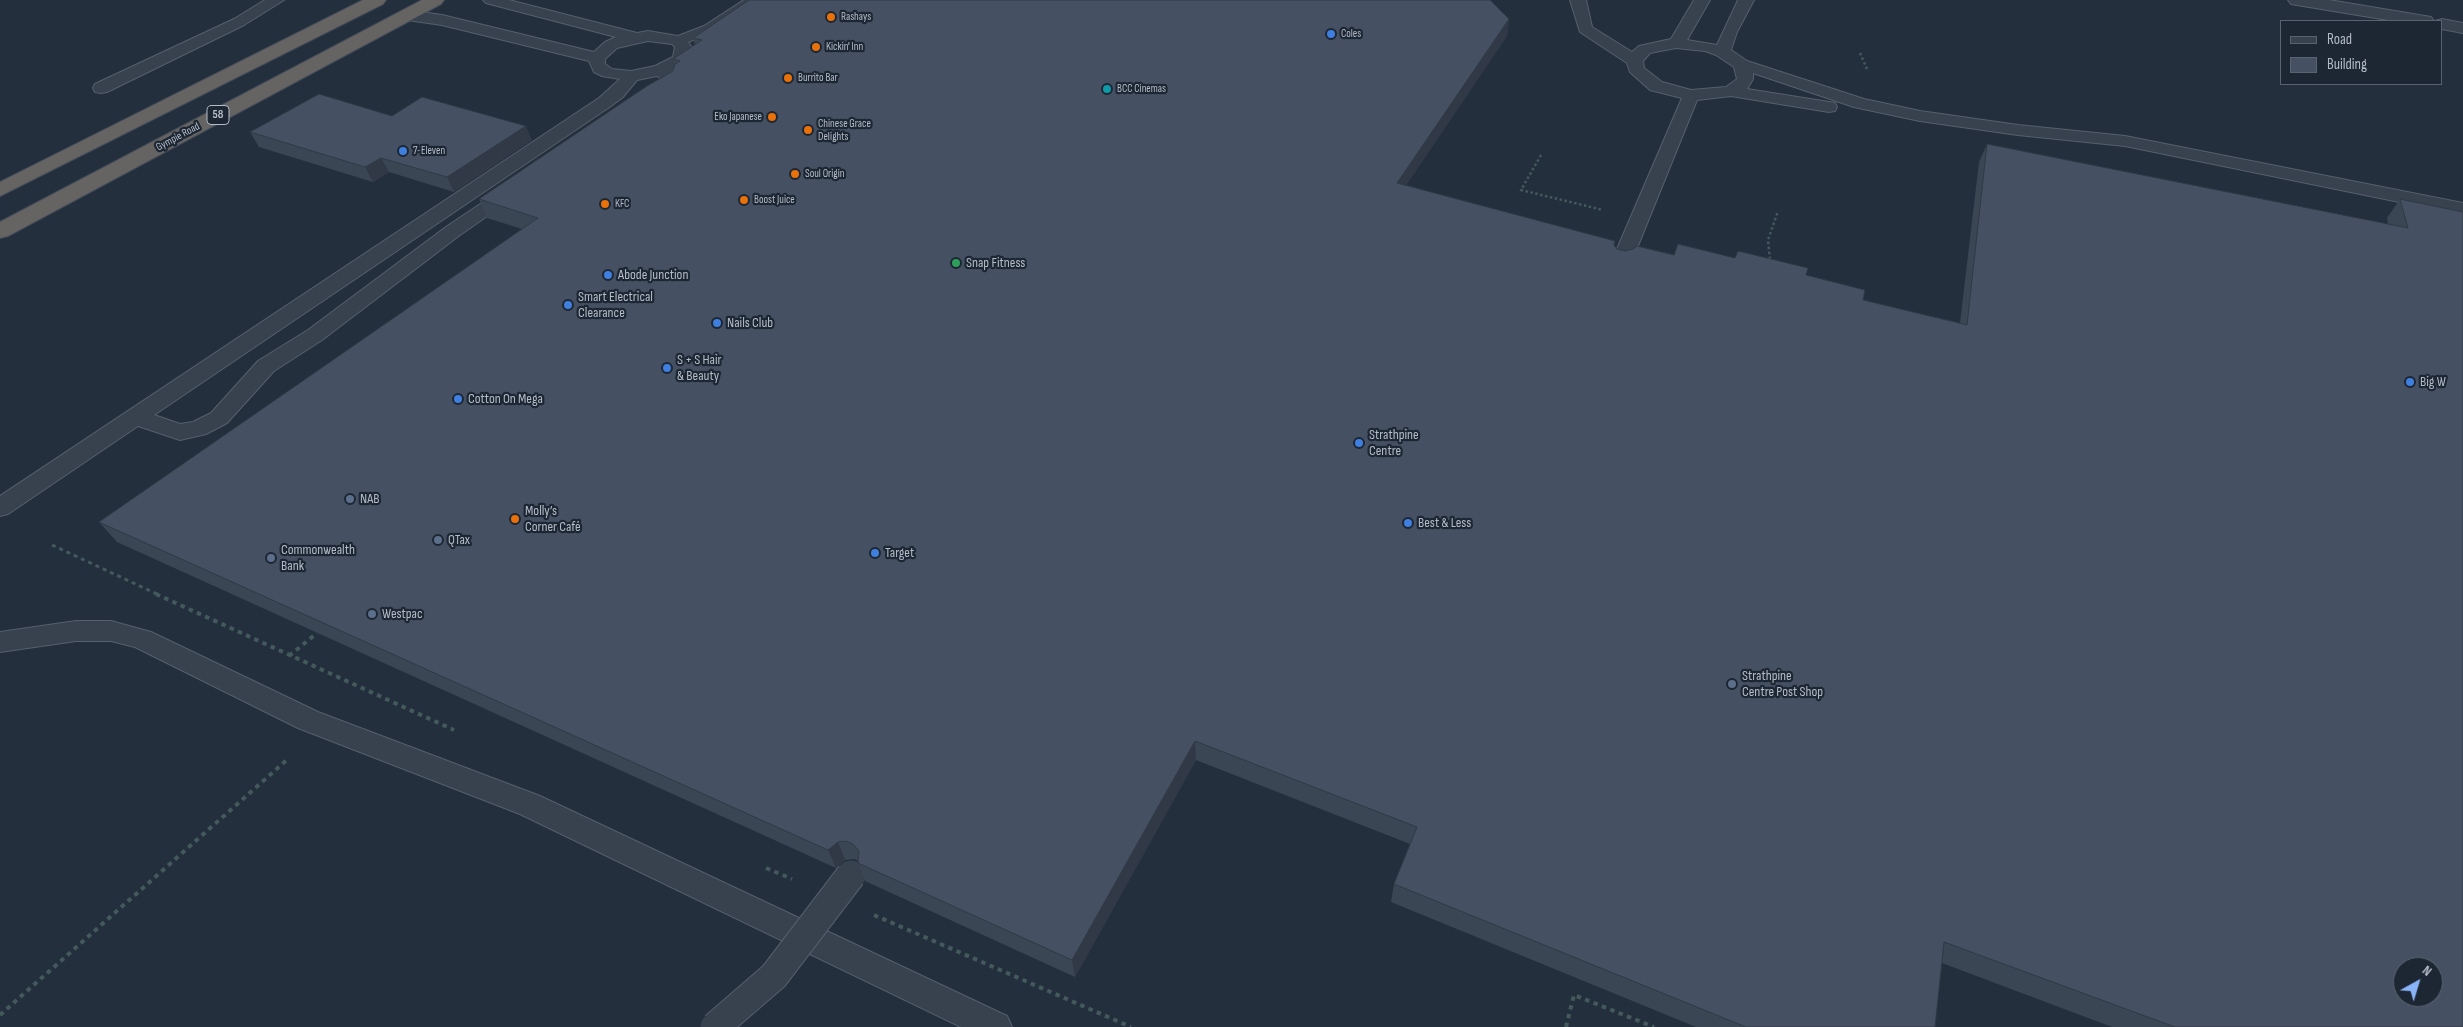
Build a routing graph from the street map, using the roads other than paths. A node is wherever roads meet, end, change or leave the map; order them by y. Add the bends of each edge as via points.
1 (276, 0) edge
2 (377, 0) edge
3 (435, 0) edge
4 (490, 0) edge
5 (754, 0) edge
6 (1578, 0) edge
7 (1702, 0) edge
8 (1746, 0) edge
9 (2297, 0) edge
10 (407, 15) junction
11 (2419, 20) edge
12 (2443, 24) edge
13 (2463, 28) edge
14 (636, 37) junction
15 (678, 41) junction
16 (1676, 43) junction
17 (1722, 52) junction
18 (597, 58) junction
19 (1635, 61) junction
20 (1741, 64) junction
21 (660, 70) junction
22 (631, 76) junction
23 (102, 88) dead end
24 (1731, 91) junction
25 (1689, 100) junction
26 (638, 105) edge
27 (2018, 130) junction
28 (525, 182) edge
29 (0, 190) edge
30 (2463, 209) edge
31 (0, 231) edge
32 (1621, 263) edge
33 (136, 417) junction
34 (0, 508) edge
35 (0, 642) edge
36 (851, 875) dead end
37 (715, 1027) edge
38 (996, 1027) edge

1 - 23 lane via 239,22
2 - 29 highway, 58
3 - 10 highway, Gympie Road / 58
4 - 14 lane
5 - 15 lane via 709,29
6 - 19 lane via 1585,29
7 - 16 lane
8 - 17 lane
9 - 11 street
10 - 18 lane via 442,20
10 - 31 highway, Gympie Road / 58
12 - 13 street
14 - 15 lane via 660,36
14 - 18 lane via 611,45
15 - 21 lane via 683,46 680,58
16 - 17 lane
16 - 19 lane via 1645,49
17 - 20 lane
18 - 22 lane via 600,69
19 - 25 lane via 1636,69 1644,78
20 - 24 lane via 1745,79
20 - 27 lane via 1885,109
21 - 22 lane
21 - 26 lane via 669,77 672,85
22 - 33 lane via 605,102
24 - 25 lane
24 - 27 lane via 1811,103 1958,133
25 - 32 lane
27 - 30 lane via 2125,141
28 - 33 lane via 453,231 315,335 266,366 220,418 198,429 180,432
33 - 34 lane
35 - 38 lane via 76,631 111,631 142,639 308,720 539,809
36 - 37 lane, bridge via 774,976

